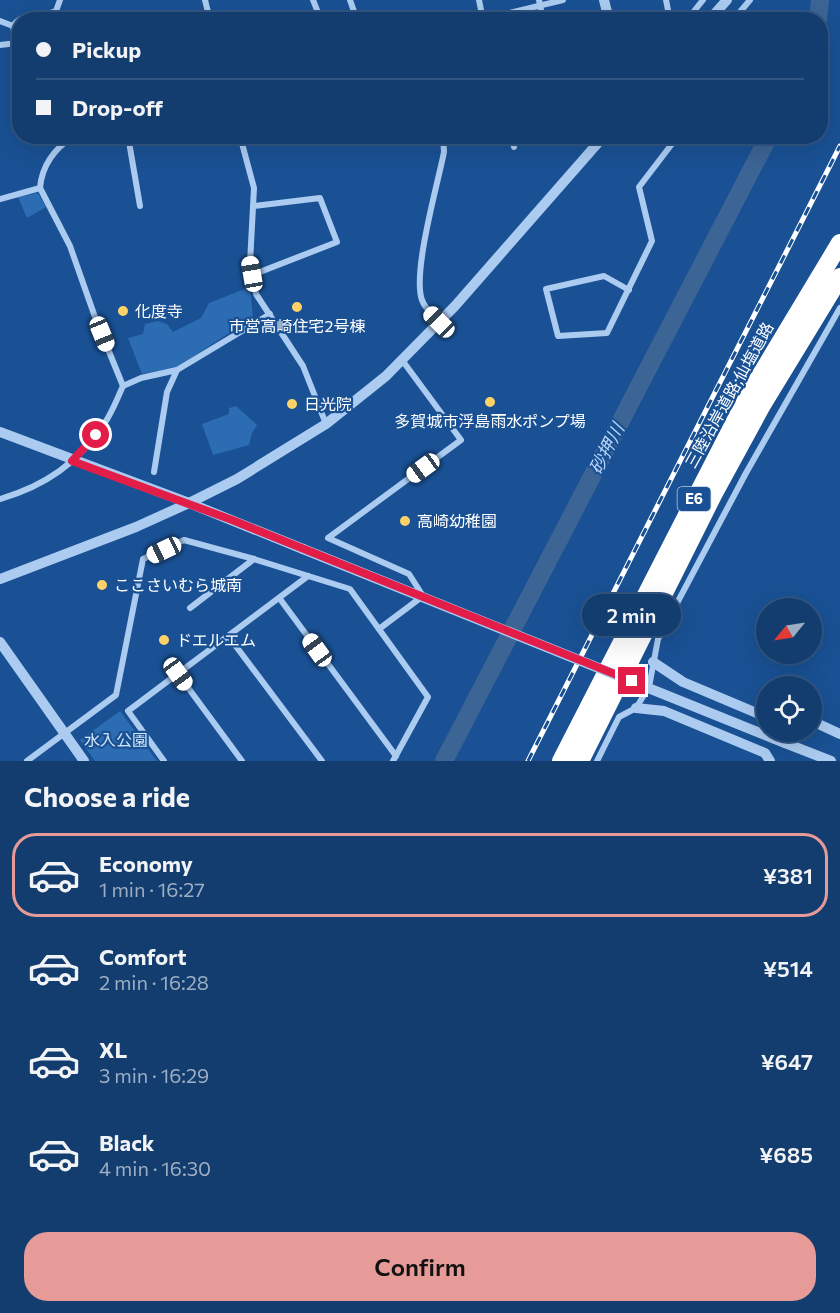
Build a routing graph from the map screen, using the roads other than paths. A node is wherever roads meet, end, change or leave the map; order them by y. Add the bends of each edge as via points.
1 (563, 0) edge
2 (703, 0) edge
3 (727, 0) edge
4 (750, 0) edge
5 (540, 3) edge
6 (507, 12) edge
7 (693, 12) edge
8 (716, 12) edge
9 (740, 12) edge
10 (62, 144) edge
11 (129, 144) edge
12 (242, 144) edge
13 (444, 144) edge
14 (513, 144) edge
15 (597, 144) edge
16 (672, 144) edge
17 (514, 147) dead end
18 (40, 188) junction
19 (0, 199) edge
20 (140, 206) dead end
21 (254, 206) junction
22 (840, 243) edge
23 (252, 274) junction
24 (840, 277) edge
25 (629, 290) junction
26 (840, 308) edge
27 (270, 314) junction
28 (439, 322) junction
29 (402, 360) junction
30 (177, 370) junction
31 (123, 386) junction
32 (326, 424) junction
33 (0, 432) edge
34 (72, 461) junction
35 (154, 472) dead end
36 (0, 499) edge
37 (189, 503) junction
38 (254, 560) junction
39 (308, 576) junction
40 (0, 579) edge
41 (280, 598) junction
42 (190, 608) dead end
43 (379, 629) junction
44 (229, 637) junction
45 (0, 642) edge
46 (653, 662) junction
47 (178, 674) junction
48 (636, 708) junction
49 (756, 713) edge
50 (822, 726) edge
51 (65, 734) junction
52 (840, 734) edge
53 (395, 758) edge
54 (27, 761) edge
55 (84, 761) edge
56 (164, 761) edge
57 (242, 761) edge
58 (322, 761) edge
59 (561, 761) edge
60 (580, 761) edge
61 (597, 761) edge
62 (770, 761) edge
63 (831, 761) edge

1 - 5 street
2 - 7 street
3 - 8 street
4 - 9 street
5 - 6 street
10 - 18 street via 50,158
11 - 20 street
12 - 21 street via 254,188
13 - 28 street via 419,286 426,309
14 - 17 street
15 - 28 street
16 - 25 street via 639,187 652,241
18 - 19 street
18 - 31 street via 70,246
21 - 23 street
21 - 23 street via 320,198 337,242
22 - 59 highway, 三陸沿岸道路;仙塩道路 / E6 via 748,396
23 - 27 street via 256,294
24 - 60 highway, 三陸沿岸道路;仙塩道路 / E6 via 713,495
25 - 25 street via 604,276 546,289 558,336 607,333
26 - 46 street via 658,639
27 - 30 street
27 - 32 street via 303,366
28 - 29 street
29 - 32 street
29 - 43 street via 461,440 328,538 409,574 423,596
30 - 31 street
30 - 35 street via 167,392
31 - 34 street via 106,423
32 - 37 street via 237,479
33 - 34 street
34 - 36 street via 34,488
34 - 37 street
37 - 40 street
37 - 63 street, bridge
38 - 39 street
38 - 42 street
38 - 51 street via 184,540 143,559 116,695
39 - 41 street
39 - 43 street via 350,590
41 - 44 street
41 - 53 street
43 - 53 street via 428,697
44 - 47 street
44 - 58 street
45 - 51 street
46 - 48 street via 649,687
46 - 49 street via 683,682
47 - 56 street via 128,711
47 - 57 street
48 - 61 street via 619,717
48 - 62 street via 664,711 765,753
50 - 52 street
51 - 54 street
51 - 55 street

